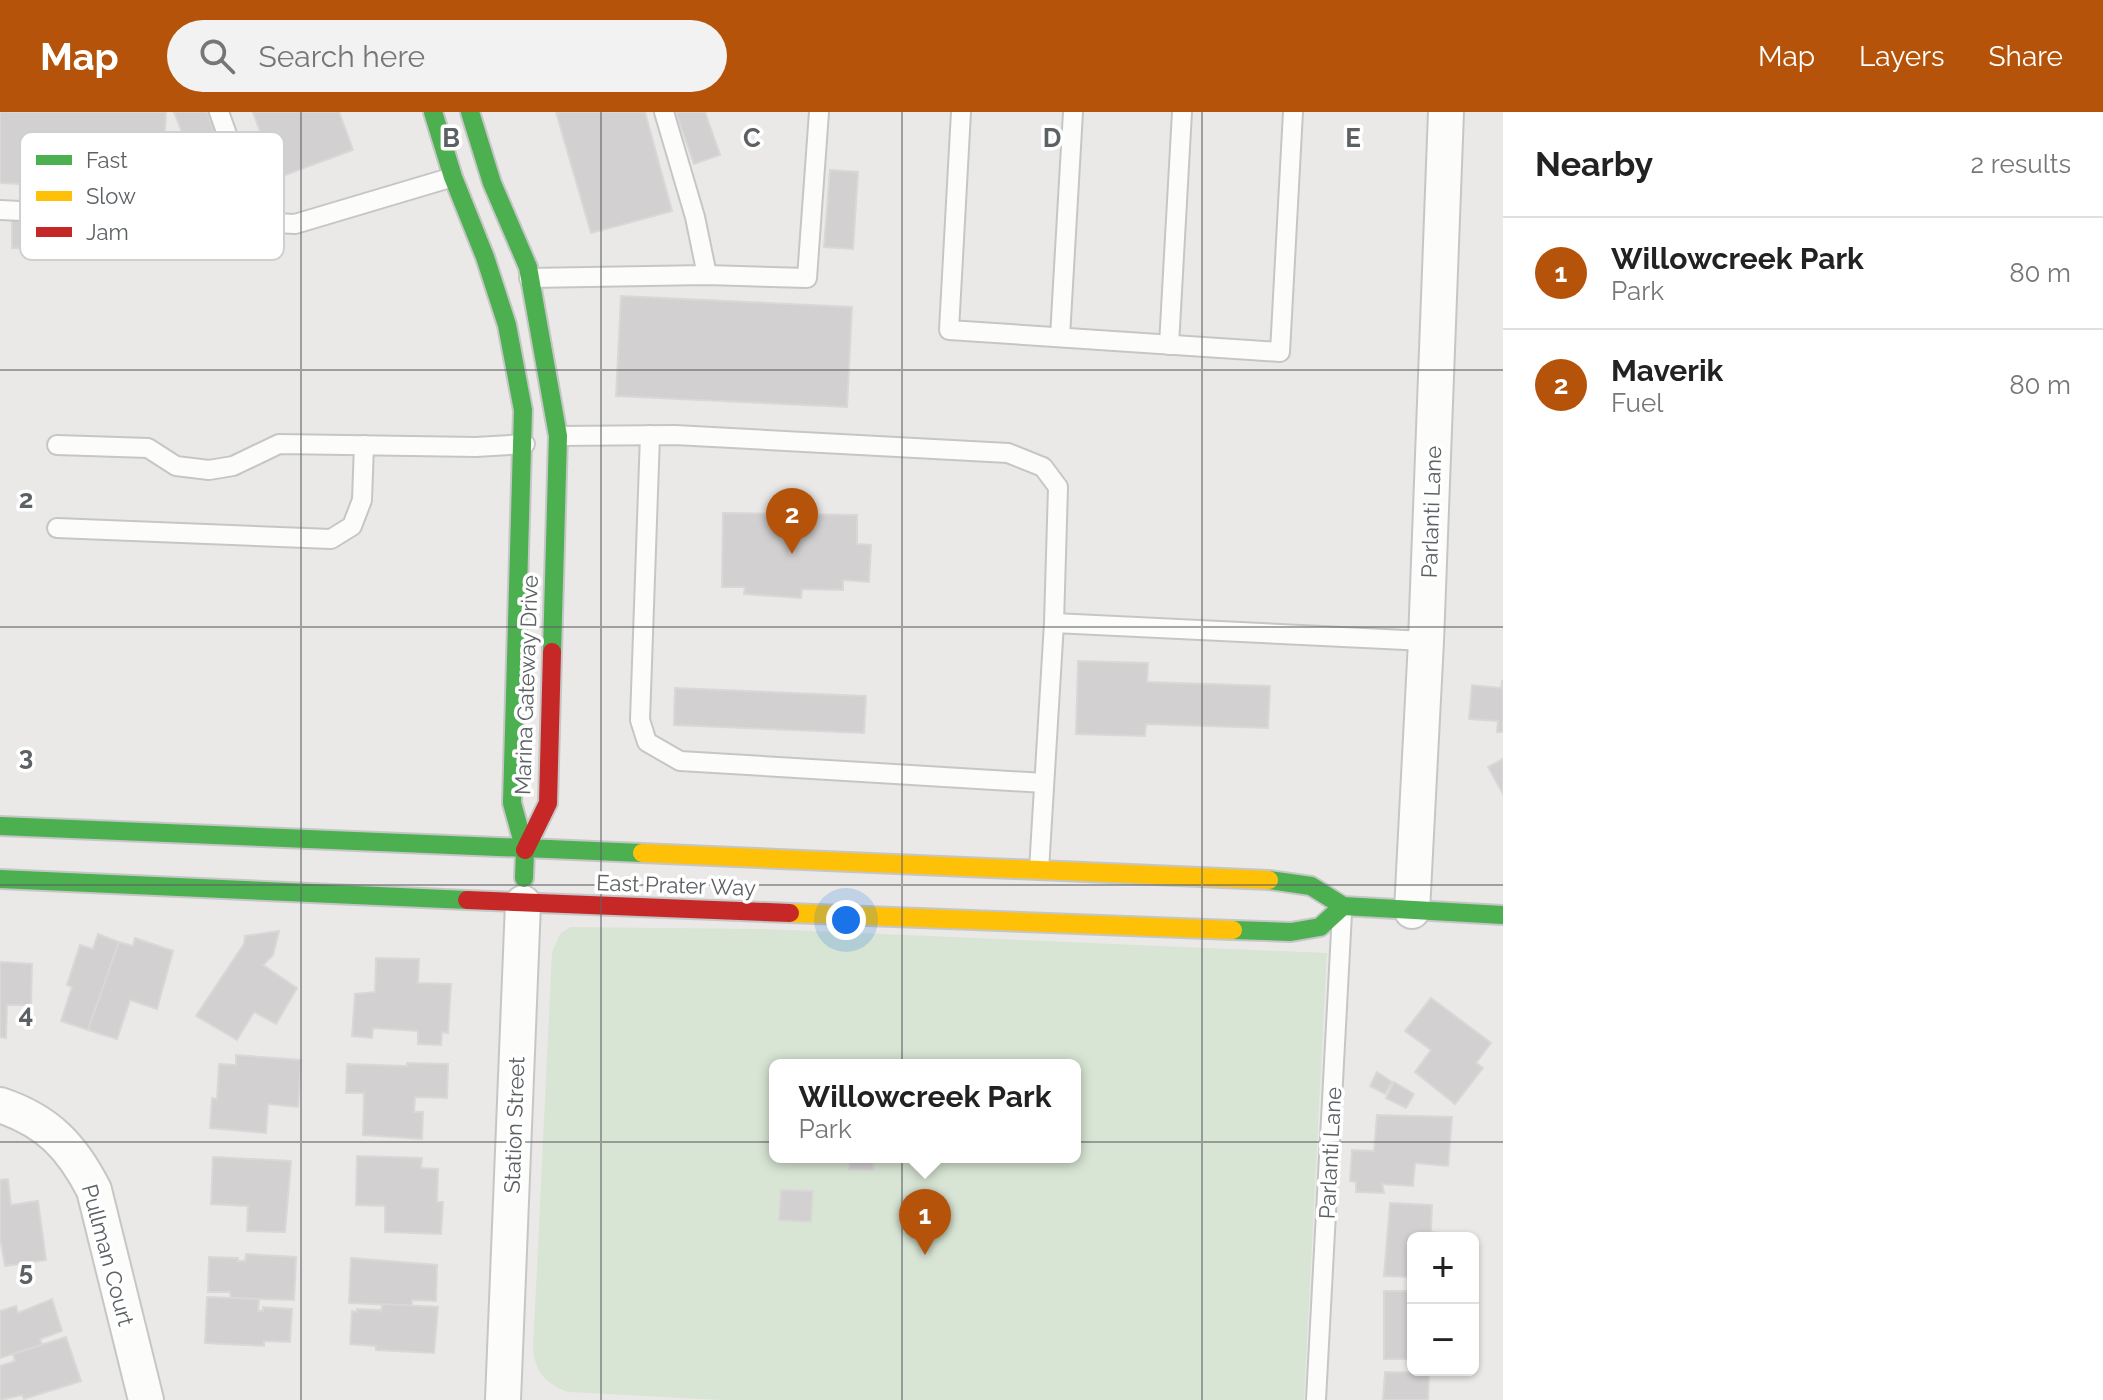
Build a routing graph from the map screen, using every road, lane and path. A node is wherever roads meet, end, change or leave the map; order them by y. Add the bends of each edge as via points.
1 (219, 112) edge
2 (433, 112) edge
3 (470, 112) edge
4 (664, 112) edge
5 (819, 112) edge
6 (961, 112) edge
7 (1073, 112) edge
8 (1182, 112) edge
9 (1293, 112) edge
10 (1446, 112) edge
11 (226, 132) edge
12 (453, 177) junction
13 (0, 210) edge
14 (20, 211) edge
15 (284, 224) edge
16 (707, 275) junction
17 (529, 278) junction
18 (1060, 337) junction
19 (1169, 345) junction
20 (650, 435) junction
21 (558, 436) junction
22 (57, 445) dead end
23 (364, 445) junction
24 (522, 445) junction
25 (57, 528) dead end
26 (1054, 623) junction
27 (1426, 641) junction
28 (1044, 783) junction
29 (0, 826) edge
30 (525, 850) junction
31 (1039, 870) junction
32 (0, 879) edge
33 (523, 903) junction
34 (1343, 906) junction
35 (1412, 911) junction
36 (1503, 915) edge
37 (0, 1105) edge
38 (146, 1400) edge
39 (503, 1400) edge
40 (1316, 1400) edge

1 - 11 lane
2 - 12 main road, Marina Gateway Drive
3 - 17 main road, Marina Gateway Drive
4 - 16 lane
5 - 16 lane via 807,278
6 - 18 lane via 949,330
7 - 18 lane
8 - 19 lane
9 - 19 lane via 1280,352
10 - 27 street, Parlanti Lane
12 - 15 lane
12 - 24 main road, Marina Gateway Drive via 507,325 523,410
13 - 14 lane
16 - 17 lane
17 - 21 main road, Marina Gateway Drive
18 - 19 lane
20 - 21 lane
20 - 26 lane via 1008,453 1043,467 1058,487
20 - 28 lane via 640,720 647,742 680,761
21 - 24 lane
21 - 30 main road, Marina Gateway Drive via 548,803
22 - 23 lane via 148,448 176,466 209,470 233,466 279,444
23 - 24 lane
23 - 25 lane via 362,500 352,526 331,539
24 - 30 main road, Marina Gateway Drive via 512,803
26 - 27 lane
26 - 28 lane
27 - 35 street, Parlanti Lane
28 - 31 lane
29 - 30 main road, East Prater Way
30 - 31 main road, East Prater Way
30 - 33 main road, Station Street
31 - 34 main road, East Prater Way via 1274,880 1311,886
32 - 33 main road, East Prater Way
33 - 34 main road, East Prater Way via 1291,932 1320,927
33 - 39 street, Station Street
34 - 35 main road, East Prater Way
34 - 40 lane, Parlanti Lane
35 - 36 main road, East Prater Way
37 - 38 street, Pullman Court via 57,1136 79,1161 94,1190

